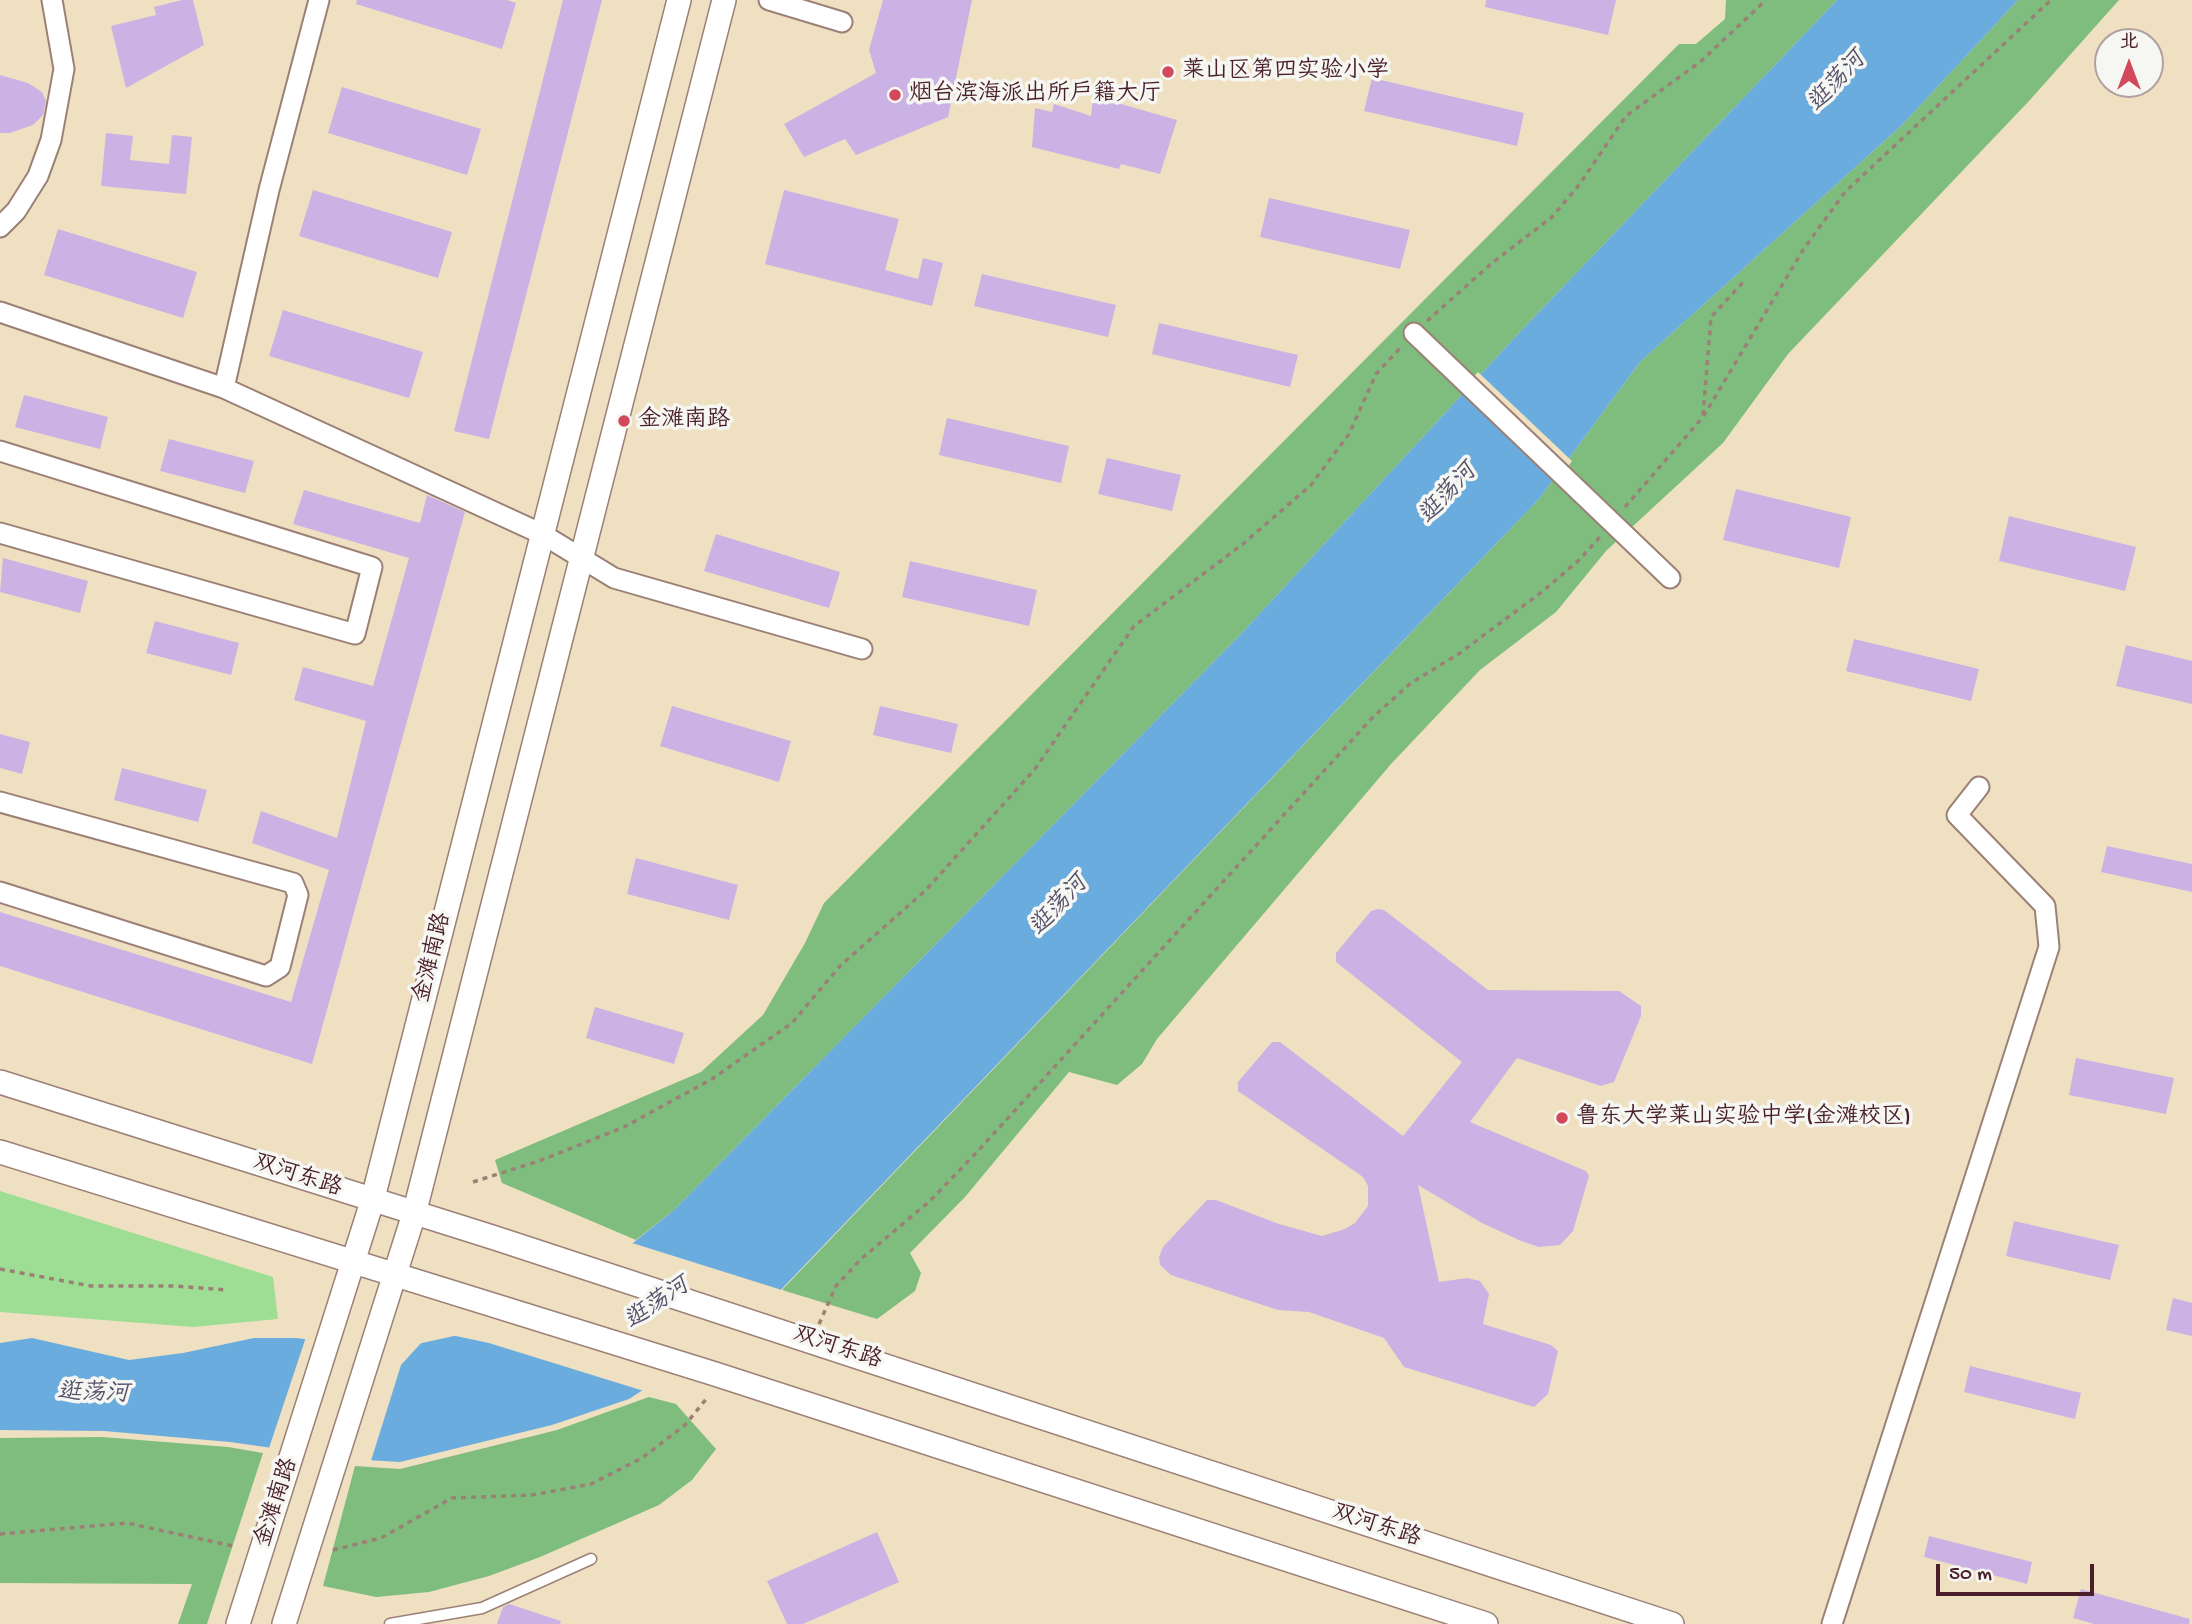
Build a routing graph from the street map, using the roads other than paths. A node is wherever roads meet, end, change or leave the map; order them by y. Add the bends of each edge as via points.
1 (52, 0) edge
2 (319, 0) edge
3 (679, 0) edge
4 (724, 0) edge
5 (769, 0) edge
6 (842, 22) dead end
7 (0, 227) edge
8 (0, 312) edge
9 (1414, 333) road end
10 (224, 388) junction
11 (0, 451) edge
12 (0, 533) edge
13 (542, 534) junction
14 (582, 555) junction
15 (1670, 578) dead end
16 (862, 649) dead end
17 (1979, 787) dead end
18 (0, 802) edge
19 (0, 892) edge
20 (0, 1082) edge
21 (0, 1152) edge
22 (372, 1202) junction
23 (414, 1214) junction
24 (352, 1263) junction
25 (394, 1275) junction
26 (591, 1559) dead end
27 (238, 1624) edge
28 (284, 1624) edge
29 (390, 1624) edge
30 (1486, 1624) edge
31 (1672, 1624) edge
32 (1832, 1624) edge

1 - 7 street via 64,69 51,139 38,176
2 - 10 street
3 - 13 street, 金滩南路
4 - 14 street, 金滩南路
5 - 6 street
8 - 10 street
9 - 15 street
10 - 13 street
11 - 12 street via 372,567 355,634
13 - 14 street
13 - 22 street, 金滩南路
14 - 16 street via 614,578
14 - 23 street, 金滩南路
17 - 32 street via 1957,815 2045,906 2049,947
18 - 19 street via 293,883 298,895 280,967 266,975
20 - 22 street, 双河东路
21 - 24 street
22 - 23 street, 双河东路
22 - 24 street, 金滩南路
23 - 25 street, 金滩南路
23 - 31 street, 双河东路
24 - 25 street
24 - 27 street, 金滩南路
25 - 28 street, 金滩南路
25 - 30 street
26 - 29 lane via 482,1608

